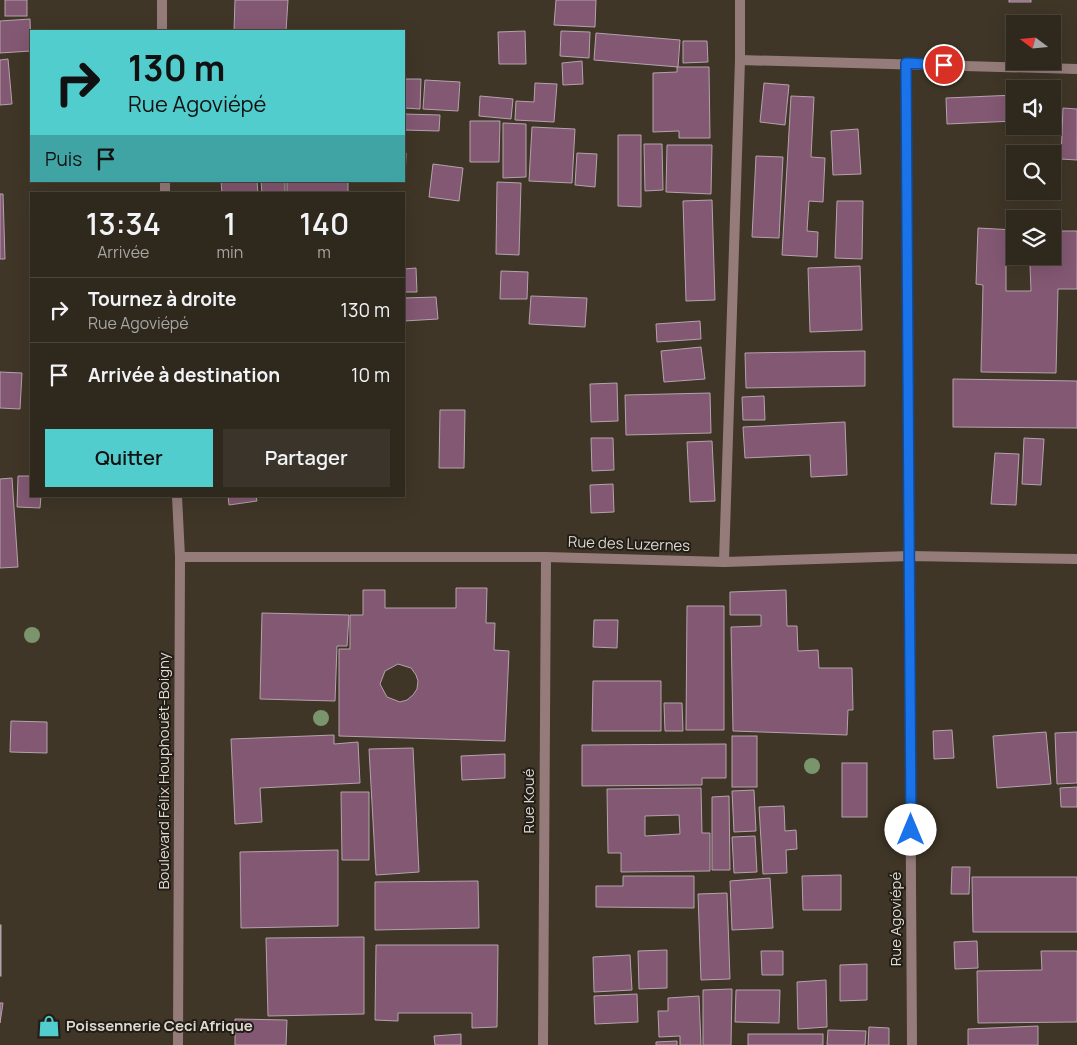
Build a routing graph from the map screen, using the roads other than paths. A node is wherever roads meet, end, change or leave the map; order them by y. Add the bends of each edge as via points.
1 (162, 0) edge
2 (740, 0) edge
3 (162, 30) edge
4 (740, 60) junction
5 (906, 63) junction
6 (1077, 69) edge
7 (177, 497) edge
8 (910, 556) junction
9 (180, 557) junction
10 (546, 557) junction
11 (1077, 559) edge
12 (724, 562) junction
13 (178, 1045) edge
14 (543, 1045) edge
15 (912, 1045) edge

1 - 3 street
2 - 4 street
4 - 5 street
4 - 12 street
5 - 6 street
5 - 8 street, Rue Agoviépé
7 - 9 street, Boulevard Félix Houphouët-Boigny
8 - 11 street, Rue des Luzernes
8 - 12 street, Rue des Luzernes
8 - 15 street, Rue Agoviépé
9 - 10 street, Rue des Luzernes
9 - 13 street, Boulevard Félix Houphouët-Boigny
10 - 12 street, Rue des Luzernes
10 - 14 street, Rue Koué

